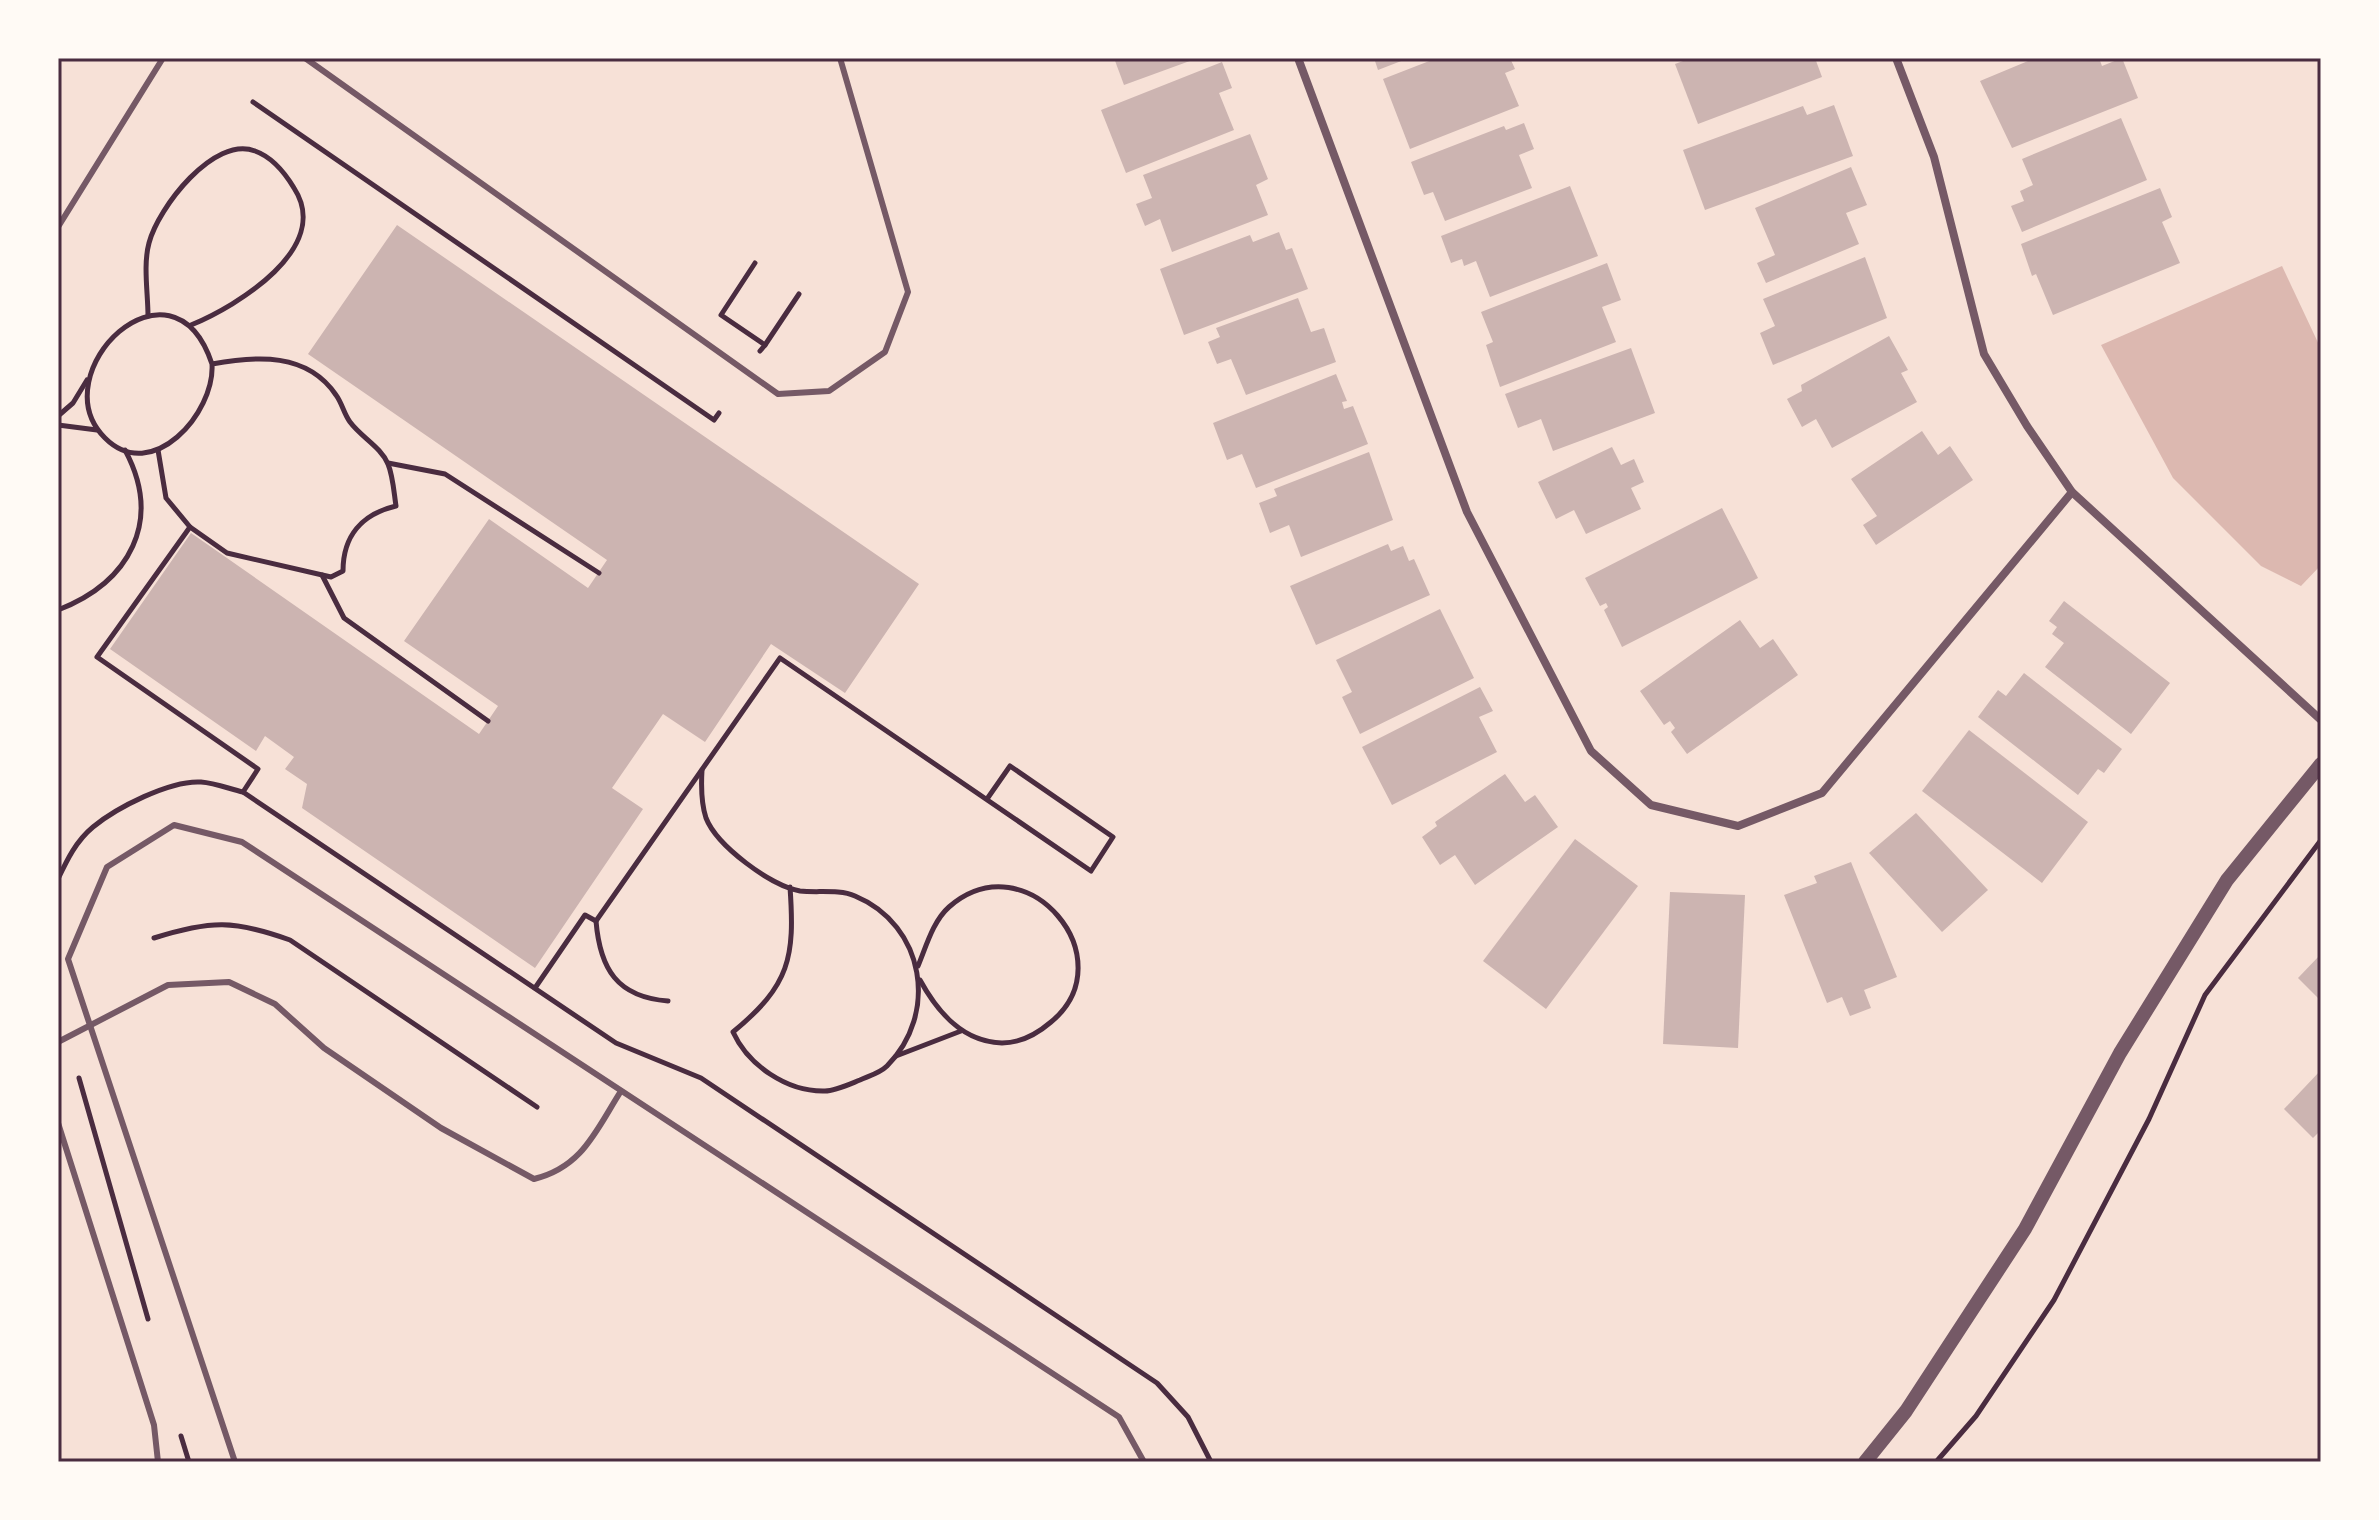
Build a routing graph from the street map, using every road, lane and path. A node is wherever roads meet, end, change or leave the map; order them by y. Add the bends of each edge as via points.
1 (163, 58) edge
2 (305, 58) edge
3 (840, 58) edge
4 (1298, 58) edge
5 (1896, 58) edge
6 (253, 102) dead end
7 (58, 227) edge
8 (755, 263) dead end
9 (799, 294) dead end
10 (148, 316) junction
11 (191, 325) junction
12 (765, 345) junction
13 (760, 351) dead end
14 (212, 364) junction
15 (88, 379) junction
16 (719, 413) dead end
17 (58, 416) edge
18 (58, 425) edge
19 (98, 431) junction
20 (125, 450) junction
21 (158, 450) junction
22 (388, 463) junction
23 (2072, 492) junction
24 (190, 527) junction
25 (599, 573) dead end
26 (322, 575) junction
27 (58, 610) edge
28 (2321, 720) edge
29 (488, 721) dead end
30 (2321, 764) edge
31 (702, 769) junction
32 (243, 792) junction
33 (987, 799) junction
34 (2321, 840) edge
35 (58, 879) edge
36 (790, 887) junction
37 (596, 921) junction
38 (154, 938) dead end
39 (917, 966) junction
40 (918, 977) junction
41 (535, 988) junction
42 (668, 1001) dead end
43 (91, 1028) junction
44 (962, 1031) junction
45 (58, 1042) edge
46 (895, 1057) junction
47 (79, 1078) dead end
48 (621, 1091) junction
49 (537, 1107) dead end
50 (58, 1123) edge
51 (149, 1324) dead end
52 (180, 1431) dead end
53 (158, 1462) edge
54 (189, 1462) edge
55 (235, 1462) edge
56 (1144, 1462) edge
57 (1211, 1462) edge
58 (1865, 1462) edge
59 (1936, 1462) edge

1 - 7 lane
2 - 3 lane via 778,394 829,391 885,352 908,292
4 - 23 street via 1467,512 1591,751 1651,805 1738,826 1822,793
5 - 23 street via 1934,157 1984,354
6 - 16 path via 714,420
8 - 12 path via 721,315
9 - 12 path
10 - 11 path
10 - 11 path via 149,243 164,210 211,160 233,149 255,150 283,170 304,203 302,229 289,255 245,299
10 - 15 path via 114,335
11 - 14 path
12 - 13 path
14 - 21 path via 200,413
14 - 22 path via 250,357 301,366 336,394 350,422
15 - 17 path
15 - 19 path
18 - 19 path
19 - 20 path
20 - 21 path
20 - 27 path via 142,489 143,525 127,557 104,581
21 - 24 path via 166,498
22 - 25 path via 445,474
22 - 26 path via 396,506 365,519 343,552 343,571
23 - 28 street
24 - 26 path via 227,553
24 - 32 path via 97,657 258,769
26 - 29 path via 344,618
30 - 58 street via 2227,880 2128,1040 2025,1229 1906,1411
31 - 33 path via 780,658
31 - 36 path via 707,821 747,864
31 - 37 path
32 - 35 path via 200,782 170,786 137,801 93,827 72,851
32 - 41 path
33 - 33 path via 1091,871 1113,837 1010,766
34 - 59 path via 2205,995 2149,1119 2054,1300 1976,1416
36 - 39 path via 853,895 881,911 904,936
36 - 46 path via 794,939 787,966 770,996 733,1032 740,1047 770,1075 825,1091 884,1069
37 - 41 path via 585,915
37 - 42 path via 598,950 618,983 650,1000
38 - 49 path via 191,927 245,924 290,940
39 - 40 path
39 - 44 path via 948,908 975,891 1008,886 1039,897 1060,915 1073,937 1078,969 1071,998 1054,1020 1032,1037 1006,1043 978,1041
40 - 44 path via 940,1011
40 - 46 path via 920,1004 907,1043
41 - 57 path via 616,1043 701,1078 1157,1383 1188,1417
43 - 45 lane
43 - 48 lane via 168,985 229,982 275,1004 324,1048 441,1128 534,1179 558,1173 573,1161
43 - 48 lane via 68,959 107,867 174,825 242,842
43 - 55 lane
44 - 46 path
47 - 51 path
48 - 56 lane via 1119,1417
50 - 53 lane via 154,1425
52 - 54 path

